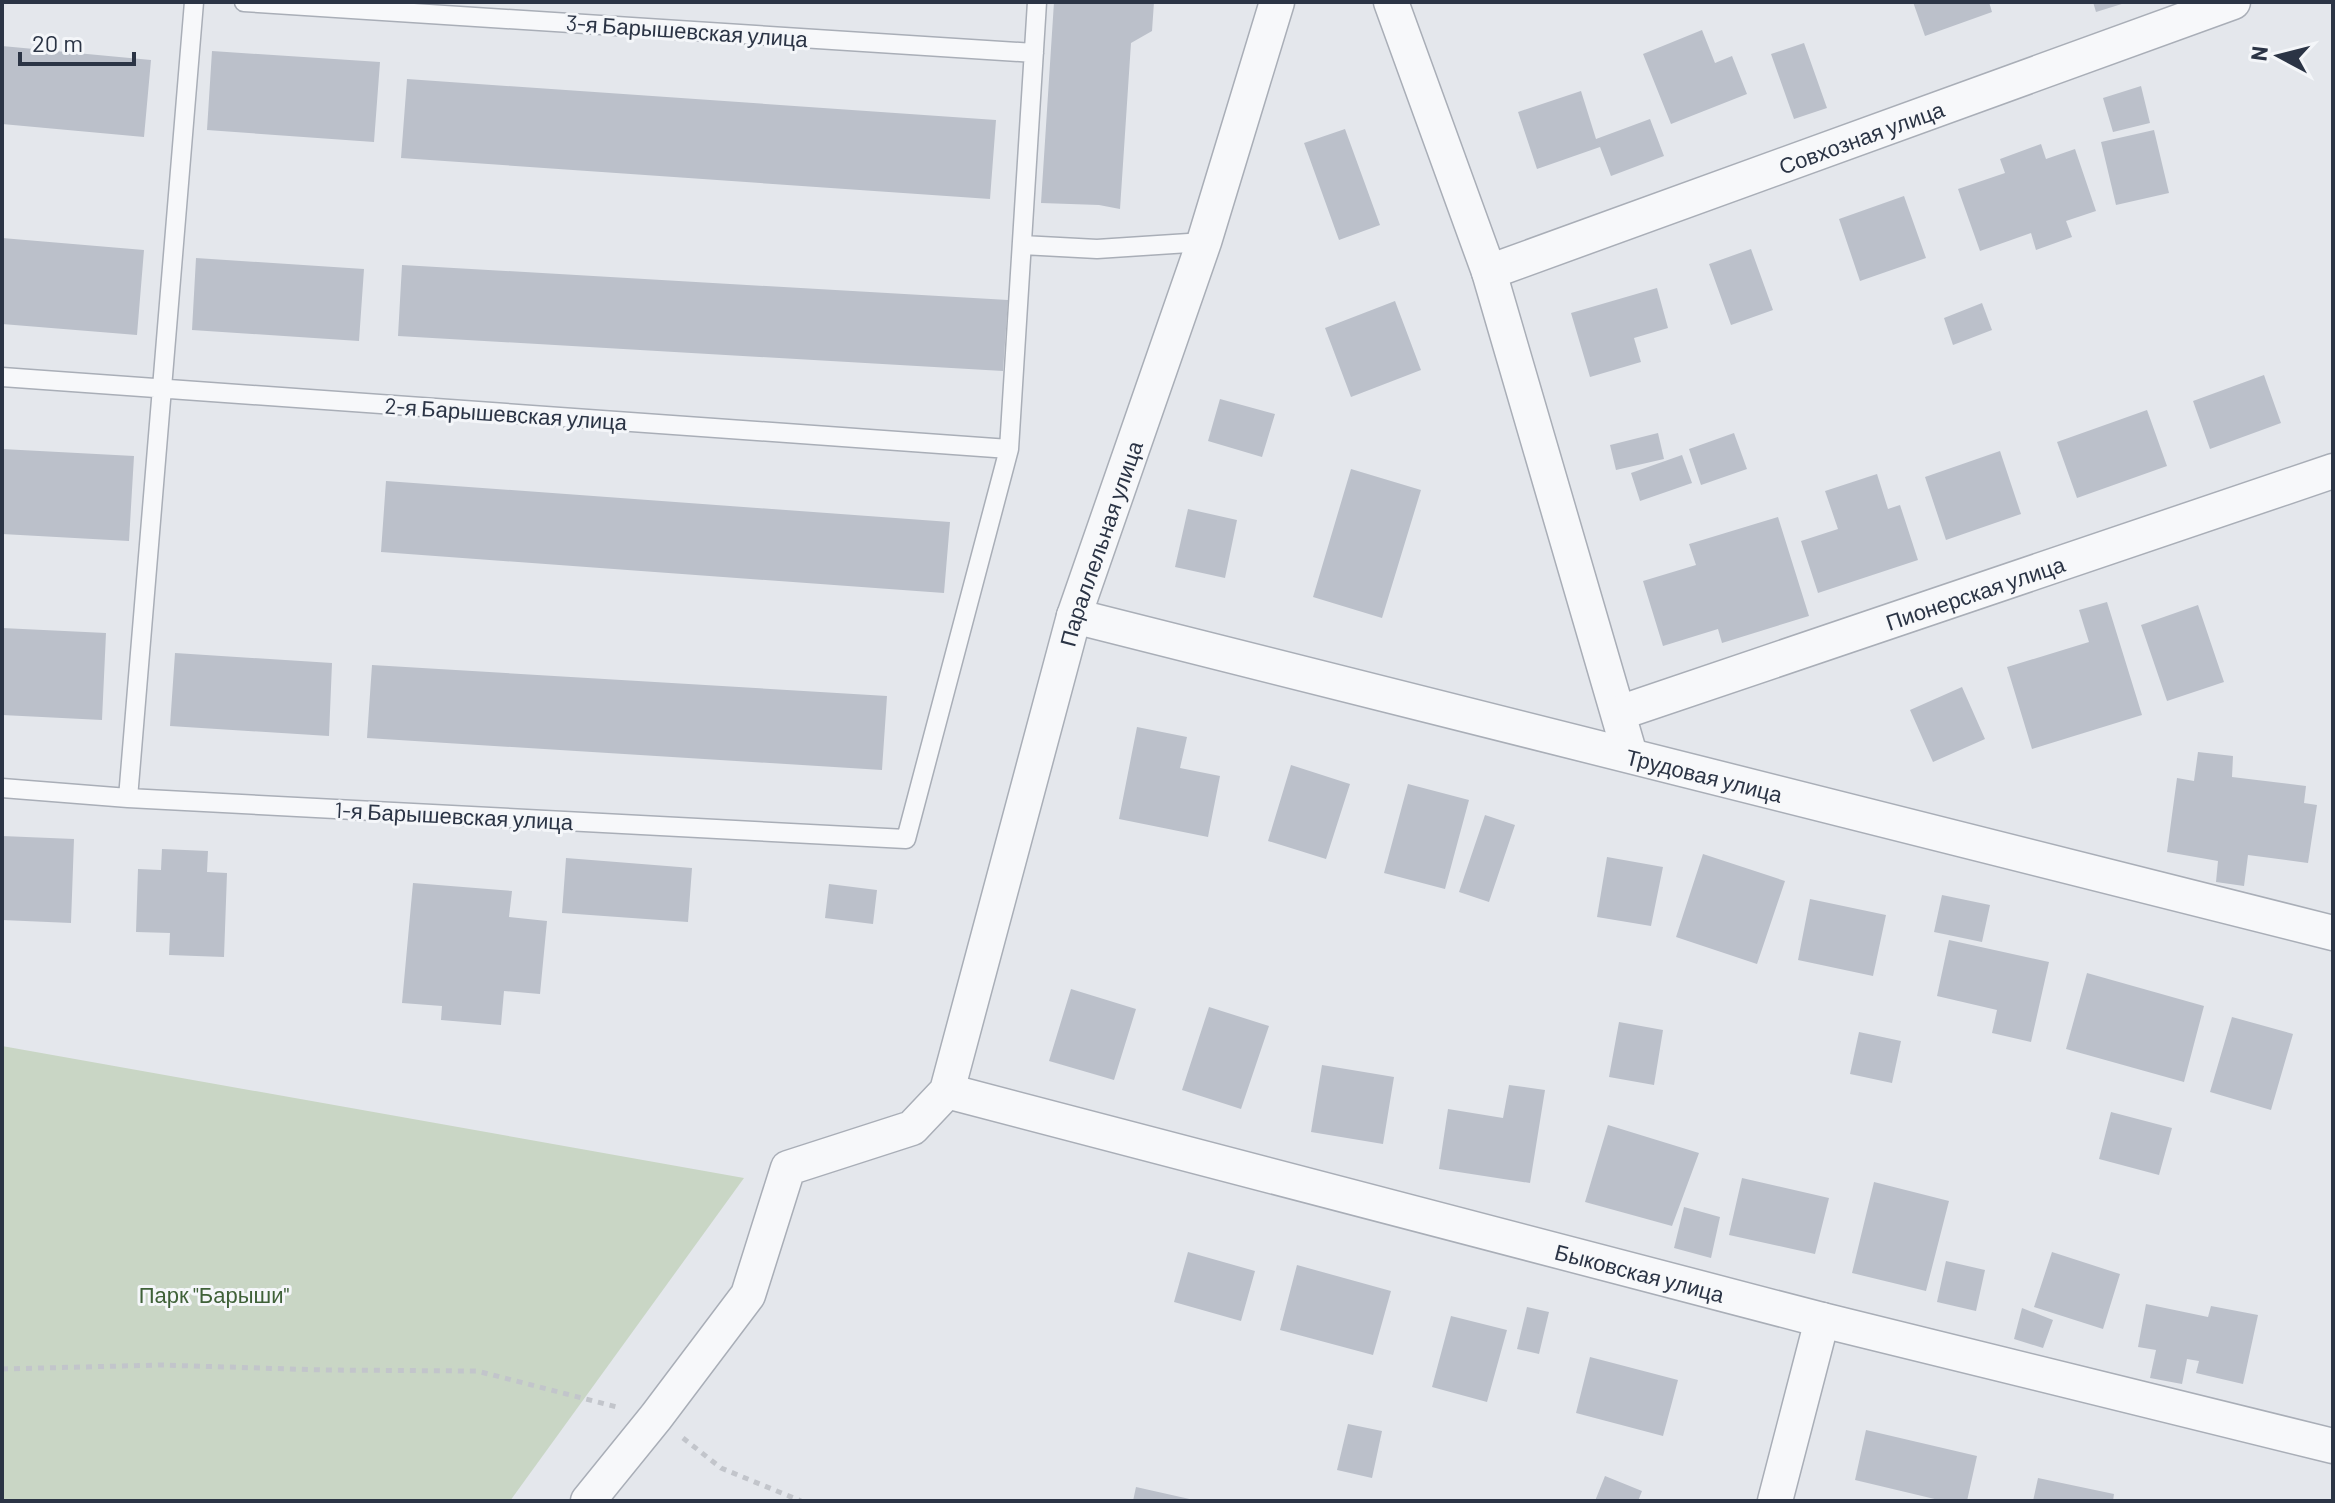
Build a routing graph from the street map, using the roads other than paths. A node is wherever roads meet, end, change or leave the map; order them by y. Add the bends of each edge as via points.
1 (194, 2) edge
2 (244, 2) edge
3 (1037, 2) edge
4 (1277, 2) edge
5 (1391, 2) edge
6 (2233, 2) edge
7 (1034, 53) junction
8 (1204, 242) junction
9 (1022, 245) junction
10 (1489, 272) junction
11 (2, 377) edge
12 (162, 389) junction
13 (1009, 449) junction
14 (2333, 471) edge
15 (1074, 616) junction
16 (1619, 713) junction
17 (1630, 755) junction
18 (2, 788) edge
19 (128, 798) junction
20 (2333, 933) edge
21 (947, 1091) junction
22 (1822, 1320) junction
23 (2333, 1446) edge
24 (588, 1501) edge
25 (1775, 1501) edge

1 - 12 lane
2 - 7 lane, 3-я Барышевская улица
3 - 7 lane
4 - 8 street, Параллельная улица
5 - 10 street
6 - 10 street, Совхозная улица
7 - 9 lane
8 - 9 lane via 1097,249
8 - 15 street, Параллельная улица
9 - 13 lane
10 - 16 street
11 - 12 lane, 2-я Барышевская улица
12 - 13 lane, 2-я Барышевская улица
12 - 19 lane
13 - 19 lane, 1-я Барышевская улица via 906,839
14 - 16 street, Пионерская улица
15 - 17 street, Трудовая улица
15 - 21 street, Параллельная улица
16 - 17 street
17 - 20 street, Трудовая улица
18 - 19 lane, 1-я Барышевская улица
21 - 22 street, Быковская улица
21 - 24 street via 912,1128 788,1168 748,1295
22 - 23 street, Быковская улица
22 - 25 street

